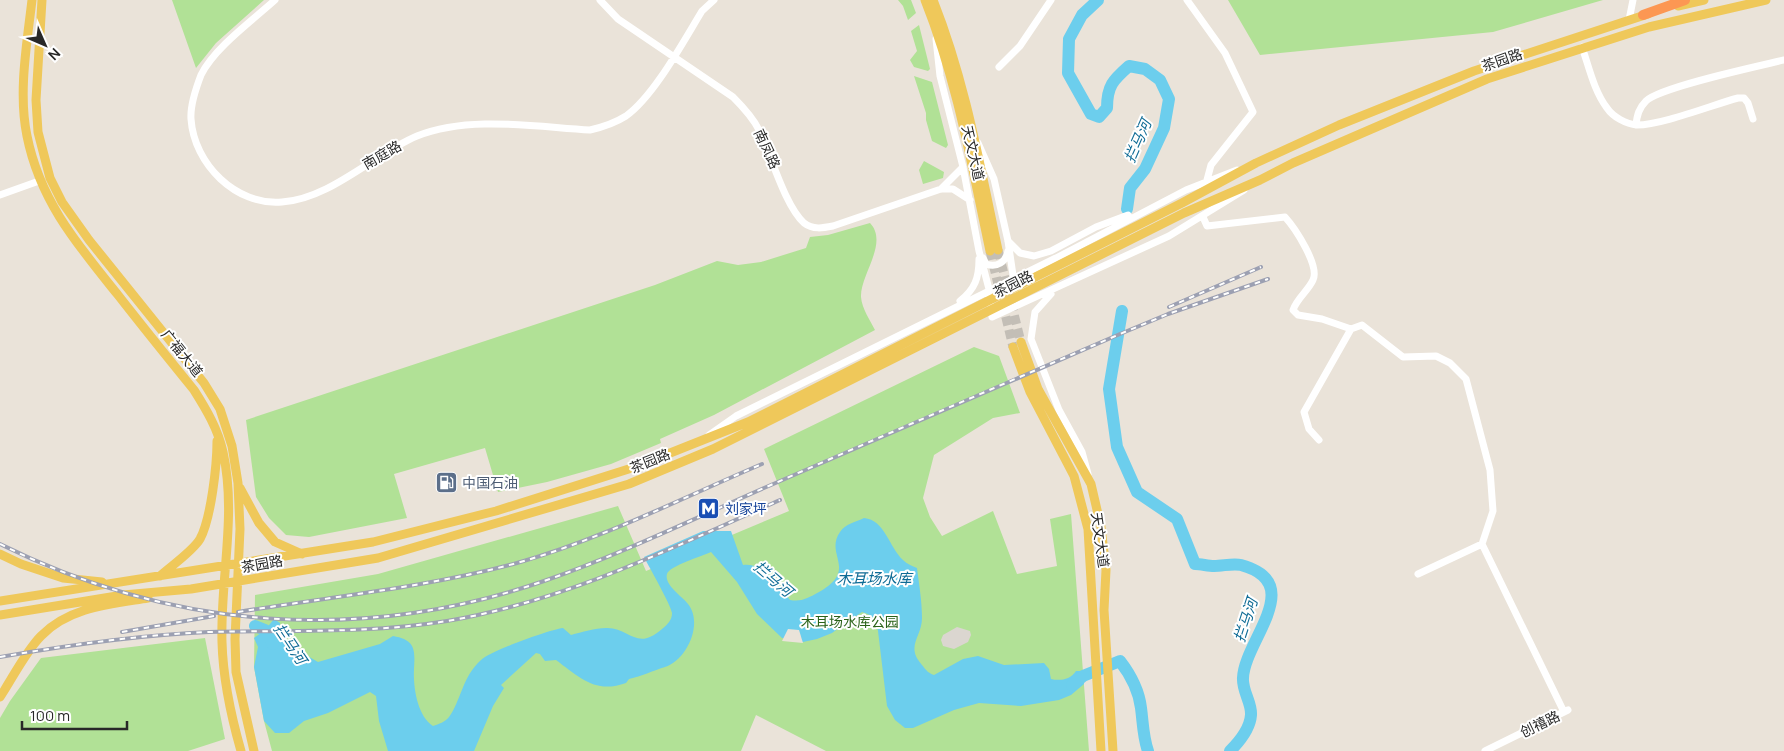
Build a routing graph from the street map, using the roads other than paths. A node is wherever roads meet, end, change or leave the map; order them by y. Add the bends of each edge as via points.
1 (32, 0) edge
2 (42, 0) edge
3 (276, 0) edge
4 (600, 0) edge
5 (714, 0) edge
6 (924, 0) edge
7 (933, 0) edge
8 (1051, 0) edge
9 (1187, 0) edge
10 (1633, 0) edge
11 (1685, 0) edge
12 (1704, 0) edge
13 (1766, 0) edge
14 (1643, 15) junction
15 (1629, 20) junction
16 (934, 24) junction
17 (1582, 48) junction
18 (673, 56) junction
19 (1784, 60) edge
20 (998, 67) dead end
21 (1753, 119) dead end
22 (1636, 125) junction
23 (973, 132) junction
24 (1256, 163) junction
25 (963, 167) junction
26 (1207, 180) junction
27 (1260, 180) junction
28 (39, 181) junction
29 (941, 189) junction
30 (0, 195) edge
31 (970, 200) junction
32 (1153, 207) junction
33 (1183, 208) junction
34 (1203, 217) junction
35 (1008, 241) junction
36 (979, 251) junction
37 (1056, 258) junction
38 (1013, 278) junction
39 (1066, 284) junction
40 (989, 289) junction
41 (1019, 305) junction
42 (947, 311) junction
43 (992, 317) joint
44 (1351, 329) junction
45 (750, 426) junction
46 (217, 433) junction
47 (706, 438) junction
48 (1318, 440) dead end
49 (238, 483) junction
50 (1092, 484) junction
51 (1482, 544) junction
52 (0, 554) edge
53 (304, 554) junction
54 (1418, 574) dead end
55 (160, 576) junction
56 (117, 583) junction
57 (192, 590) junction
58 (0, 601) edge
59 (0, 615) edge
60 (0, 697) edge
61 (241, 751) edge
62 (254, 751) edge
63 (1101, 751) edge
64 (1113, 751) edge
65 (1485, 751) edge

1 - 28 main road, 广福大道 via 24,99 26,135
2 - 49 main road, 广福大道 via 36,100 38,132 50,178 62,202 89,240 204,383 220,409 232,446
3 - 18 street, 南庭路 via 217,54 202,74 193,97 194,139 202,156 216,175 235,190 256,200 281,203 302,199 417,136 453,126 488,124 590,130 609,125 642,102
4 - 18 street, 南凤路 via 618,19
5 - 18 street, 南庭路 via 702,11
6 - 16 main road, 天文大道
7 - 23 main road, 天文大道
8 - 20 street via 1020,46
9 - 26 street via 1225,52 1253,112 1211,165
10 - 15 street
11 - 14 highway
12 - 14 main road, 茶园路
13 - 17 main road, 茶园路 via 1649,27
14 - 15 main road, 茶园路
15 - 24 main road, 茶园路 via 1474,71 1339,125
16 - 23 main road, 天文大道 via 994,251
16 - 25 street, 天文大道 via 940,76
17 - 22 street via 1598,92 1608,109 1619,119
17 - 27 main road, 茶园路 via 1487,79 1293,162
18 - 29 street, 南凤路 via 733,97 748,112 795,212 805,224 817,229 833,226
19 - 22 street via 1666,91 1648,99 1638,111
21 - 22 street via 1748,103 1744,98 1738,98
23 - 35 street, 天文大道 via 994,179
24 - 26 street, 茶园路
24 - 33 main road, 茶园路
25 - 29 street
25 - 31 street, 天文大道
26 - 32 street, 茶园路
27 - 33 main road, 茶园路
27 - 34 street, 茶园路
28 - 30 street
28 - 46 main road, 广福大道 via 80,248 194,390
29 - 31 street via 953,189
31 - 36 street, 天文大道
32 - 35 street via 1096,227 1041,254 1020,253
32 - 37 street, 茶园路
33 - 45 main road, 茶园路
34 - 39 street, 茶园路
34 - 44 street via 1207,226 1285,217 1294,226 1314,266 1314,279 1296,301 1293,310 1298,315
35 - 36 street via 1008,254 998,264 986,264
35 - 38 street, 天文大道
36 - 40 street, 天文大道
36 - 42 street via 979,275 974,287
37 - 38 street, 茶园路
37 - 39 street via 1045,270 1045,276 1053,284
38 - 40 street, 茶园路
38 - 41 street, 天文大道
39 - 41 street, 茶园路
39 - 50 street, 天文大道 via 1046,298 1035,312 1031,339 1060,410 1082,452
40 - 42 street, 茶园路
40 - 43 street, 天文大道
41 - 43 street, 茶园路
42 - 47 street, 茶园路 via 736,416
44 - 48 street via 1304,412 1309,429
44 - 51 street via 1362,325 1403,357 1436,356 1450,363 1466,379 1490,470 1493,510
45 - 47 main road, 茶园路
45 - 57 main road, 茶园路 via 714,449 642,480 378,558
46 - 55 main road via 217,462 205,528 199,541
46 - 61 main road, 广福大道 via 223,452 227,488 222,640 224,673
47 - 53 main road, 茶园路 via 635,467 496,511 372,542
49 - 53 main road via 258,523 275,542
49 - 62 main road, 广福大道 via 236,672
50 - 63 main road, 天文大道 via 1038,389 1017,344 1030,392 1074,476 1088,529
50 - 64 main road, 天文大道 via 1105,562 1104,610
51 - 54 street
51 - 65 street, 创禧路 via 1566,712
52 - 56 main road via 62,578
53 - 55 main road, 茶园路
55 - 56 main road, 茶园路
56 - 58 main road, 茶园路
57 - 59 main road, 茶园路 via 123,594
57 - 60 main road via 77,612 60,621 40,636

